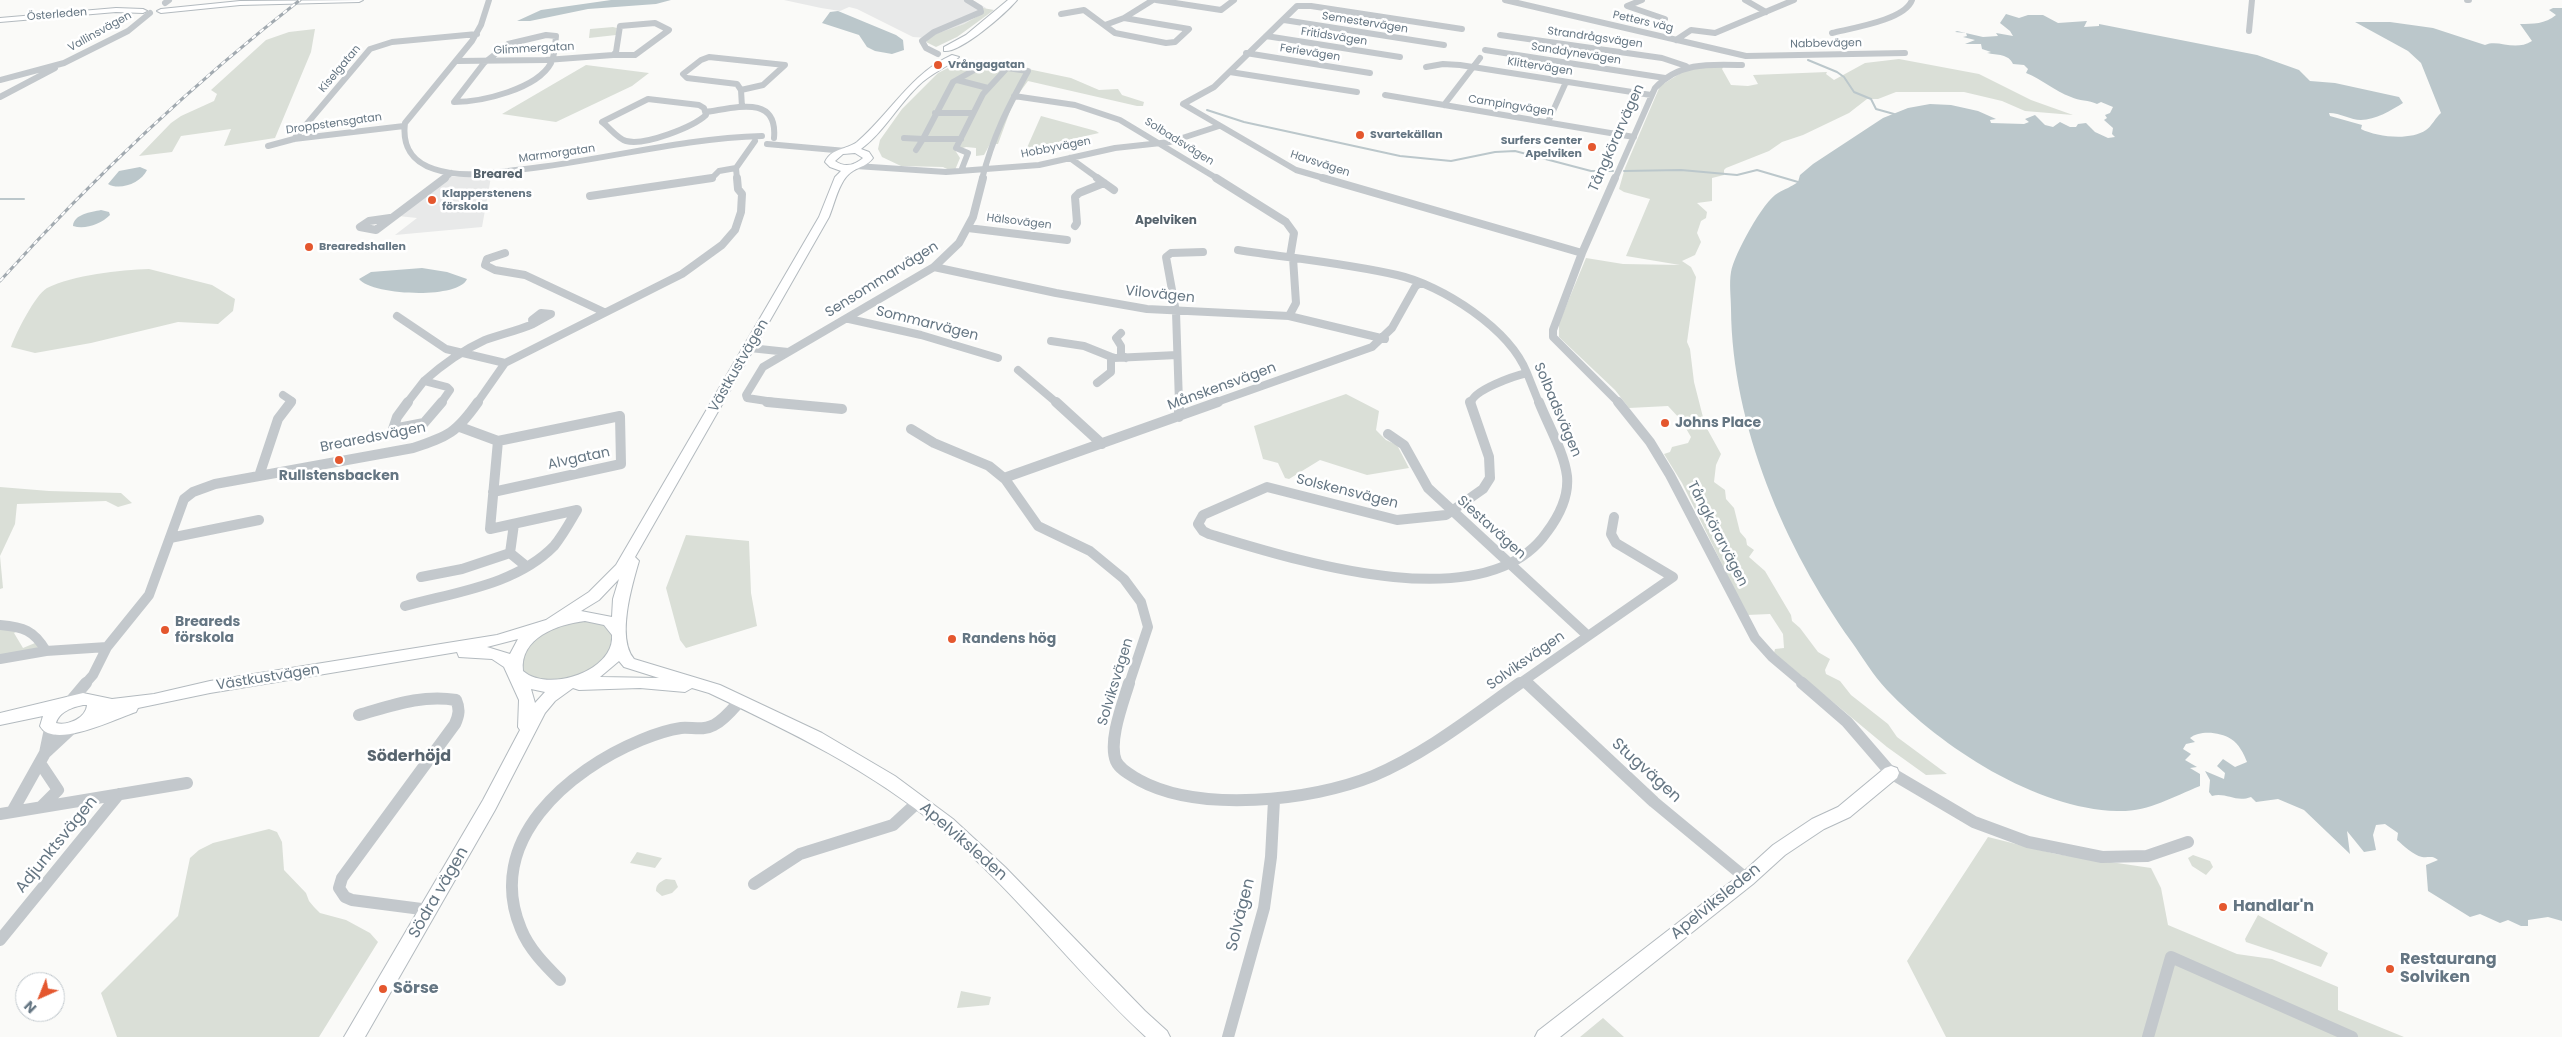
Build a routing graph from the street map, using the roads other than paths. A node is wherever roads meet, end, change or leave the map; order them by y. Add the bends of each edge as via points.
1 (358, 0) edge
2 (489, 0) edge
3 (968, 0) edge
4 (1013, 0) edge
5 (1154, 0) edge
6 (1234, 0) edge
7 (1505, 0) edge
8 (1642, 0) edge
9 (1745, 0) edge
10 (1794, 0) edge
11 (1912, 0) edge
12 (2252, 0) edge
13 (169, 2) edge
14 (197, 6) junction
15 (150, 8) junction
16 (114, 10) junction
17 (161, 11) junction
18 (1766, 12) junction
19 (1061, 14) dead end
20 (1124, 18) junction
21 (1665, 19) dead end
22 (0, 20) edge
23 (1284, 20) junction
24 (1105, 25) junction
25 (1462, 29) dead end
26 (2249, 31) dead end
27 (1832, 33) dead end
28 (477, 34) junction
29 (1500, 34) dead end
30 (1266, 36) junction
31 (969, 37) junction
32 (1676, 40) junction
33 (1444, 44) dead end
34 (1485, 50) dead end
35 (942, 52) junction
36 (1246, 53) junction
37 (1905, 53) dead end
38 (958, 54) junction
39 (613, 55) junction
40 (1747, 56) joint
41 (1400, 57) dead end
42 (1480, 58) dead end
43 (552, 60) junction
44 (456, 61) junction
45 (486, 61) junction
46 (64, 63) junction
47 (1742, 65) dead end
48 (1686, 66) junction
49 (1426, 67) dead end
50 (1474, 67) junction
51 (976, 69) dead end
52 (930, 71) junction
53 (1230, 72) junction
54 (1370, 73) dead end
55 (1664, 78) junction
56 (0, 80) edge
57 (957, 80) junction
58 (1566, 82) junction
59 (988, 88) junction
60 (741, 90) junction
61 (1357, 92) dead end
62 (1385, 95) dead end
63 (1651, 95) junction
64 (1014, 96) junction
65 (0, 97) edge
66 (1444, 105) junction
67 (742, 107) junction
68 (706, 112) junction
69 (935, 113) junction
70 (972, 113) junction
71 (1548, 122) junction
72 (404, 126) junction
73 (1218, 126) junction
74 (874, 133) junction
75 (1634, 137) junction
76 (904, 138) dead end
77 (294, 139) junction
78 (923, 139) junction
79 (764, 140) junction
80 (961, 140) junction
81 (1160, 144) junction
82 (268, 146) dead end
83 (801, 147) junction
84 (916, 150) dead end
85 (848, 151) junction
86 (868, 156) junction
87 (1070, 158) junction
88 (830, 162) junction
89 (854, 167) junction
90 (736, 168) junction
91 (895, 169) junction
92 (984, 170) junction
93 (961, 171) junction
94 (450, 173) junction
95 (1104, 183) junction
96 (1114, 190) dead end
97 (835, 192) junction
98 (590, 196) dead end
99 (390, 218) junction
100 (1075, 226) dead end
101 (968, 228) junction
102 (1068, 240) dead end
103 (1238, 250) dead end
104 (1203, 252) dead end
105 (505, 253) dead end
106 (1582, 253) junction
107 (1291, 258) junction
108 (934, 267) junction
109 (1420, 283) junction
110 (604, 312) junction
111 (1176, 312) junction
112 (397, 316) dead end
113 (1289, 316) junction
114 (849, 319) junction
115 (533, 324) dead end
116 (1121, 334) dead end
117 (1385, 339) junction
118 (1051, 341) dead end
119 (750, 348) junction
120 (788, 352) junction
121 (460, 353) junction
122 (1177, 355) junction
123 (998, 358) dead end
124 (1114, 358) junction
125 (1126, 358) junction
126 (505, 363) junction
127 (1018, 370) dead end
128 (1528, 373) junction
129 (424, 381) junction
130 (1097, 383) dead end
131 (283, 395) dead end
132 (842, 409) dead end
133 (1179, 418) junction
134 (460, 427) junction
135 (911, 429) dead end
136 (1388, 434) dead end
137 (498, 441) junction
138 (1102, 444) junction
139 (259, 476) junction
140 (1004, 478) junction
141 (493, 492) junction
142 (1453, 512) junction
143 (1614, 517) dead end
144 (259, 520) dead end
145 (514, 524) junction
146 (1198, 524) joint
147 (170, 538) junction
148 (640, 539) junction
149 (510, 553) junction
150 (1510, 563) junction
151 (526, 566) junction
152 (421, 577) dead end
153 (405, 606) dead end
154 (0, 625) edge
155 (550, 625) junction
156 (1588, 635) junction
157 (619, 638) junction
158 (107, 647) junction
159 (46, 651) junction
160 (0, 659) edge
161 (383, 660) junction
162 (517, 672) junction
163 (93, 675) junction
164 (1526, 682) junction
165 (568, 685) junction
166 (154, 700) junction
167 (734, 700) junction
168 (94, 702) junction
169 (68, 703) junction
170 (359, 715) dead end
171 (0, 721) edge
172 (77, 726) junction
173 (49, 728) junction
174 (520, 747) junction
175 (43, 758) junction
176 (1891, 773) junction
177 (187, 783) dead end
178 (119, 794) junction
179 (1274, 800) junction
180 (918, 802) junction
181 (39, 808) junction
182 (6, 813) edge
183 (2188, 842) dead end
184 (1747, 879) junction
185 (754, 884) dead end
186 (430, 910) junction
187 (0, 940) edge
188 (560, 980) dead end
189 (354, 1037) edge
190 (1160, 1037) edge
191 (1228, 1037) edge
192 (1545, 1037) edge
193 (2148, 1037) edge
194 (2352, 1037) edge

1 - 14 street, Österleden
2 - 28 street
3 - 35 street via 981,12 922,40 924,46
4 - 31 street
5 - 6 street via 1218,10 1225,9
5 - 20 street
7 - 32 street, Petters väg
8 - 21 street via 1627,6
9 - 18 street
10 - 18 street
11 - 27 street via 1901,14
12 - 26 street
13 - 14 street, Österleden
13 - 15 street, Österleden
13 - 17 street, Österleden via 170,8
14 - 17 street, Österleden
15 - 16 street, Österleden
15 - 16 street, Österleden
15 - 17 street, Österleden
15 - 46 street, Vallinsvägen via 128,31
16 - 22 street, Österleden
18 - 32 street via 1715,33 1691,30
19 - 24 street via 1084,10
20 - 24 street
20 - 24 street via 1189,29 1175,42 1166,43 1125,37
23 - 25 street, Havsvägen via 1299,5
23 - 30 street, Havsvägen
23 - 33 street, Semestervägen
28 - 44 street
28 - 77 street, Kiselgatan via 392,42 370,49
29 - 48 street, Strandrågsvägen via 1662,58
30 - 36 street, Havsvägen
30 - 41 street, Fritidsvägen
31 - 35 street
31 - 38 street
32 - 40 street, Petters väg
34 - 55 street, Sanddynevägen
35 - 38 street via 944,58
35 - 52 street
36 - 53 street, Havsvägen
36 - 54 street, Ferievägen
37 - 40 street, Nabbevägen
38 - 52 street
39 - 39 street, Glimmergatan via 620,26 655,23 669,30 635,55
39 - 43 street, Glimmergatan
42 - 50 street
43 - 45 street, Glimmergatan
43 - 45 street via 556,36 551,35 513,41
43 - 45 street via 544,72 500,96 454,102
44 - 45 street, Glimmergatan
44 - 72 street
46 - 56 street, Vallinsvägen
46 - 65 street
47 - 48 street, Tångkörarvägen
48 - 55 street, Tångkörarvägen
49 - 50 street, Klittervägen via 1443,64
50 - 58 street, Klittervägen
50 - 66 street
51 - 57 street
52 - 74 street via 902,98
53 - 61 street
53 - 73 street, Havsvägen via 1209,91 1184,103
55 - 63 street, Tångkörarvägen
57 - 59 street
57 - 69 street
58 - 63 street, Klittervägen
58 - 71 street
59 - 64 street, Sensommarvägen via 1007,68 1022,68 1028,74
59 - 70 street
60 - 60 street via 734,83 687,78 683,74 708,57 785,65 763,85
60 - 67 street
62 - 66 street, Campingvägen
63 - 75 street, Tångkörarvägen
64 - 81 street, Solbadsvägen via 1042,98 1116,118
64 - 92 street, Sensommarvägen via 1000,121
66 - 71 street, Campingvägen
67 - 68 street
67 - 79 street via 771,112 775,129
68 - 68 street via 702,119 672,133 631,140 624,140 601,121 648,99 699,105
69 - 70 street
69 - 78 street
70 - 80 street
71 - 75 street, Campingvägen
72 - 77 street, Droppstensgatan
72 - 94 street, Marmorgatan via 403,140 410,154 426,166
73 - 81 street, Hobbyvägen
73 - 106 street, Havsvägen via 1296,170
74 - 85 street
74 - 86 street
75 - 106 street, Tångkörarvägen
76 - 78 street
77 - 82 street, Droppstensgatan
78 - 80 street
78 - 84 street
79 - 83 street
79 - 90 street via 747,151
79 - 94 street, Marmorgatan via 745,137 714,140 548,166 484,174
80 - 93 street via 956,148 968,153
81 - 87 street, Hobbyvägen via 1115,148
81 - 107 street, Solbadsvägen via 1286,222 1294,233
83 - 85 street
83 - 88 street via 821,153
85 - 86 street via 861,151
85 - 88 street via 835,154
86 - 89 street, Västkustvägen via 866,161
86 - 91 street, Hobbyvägen via 876,163
87 - 92 street, Hobbyvägen via 1039,165
87 - 95 street
88 - 89 street via 837,167
88 - 97 street
89 - 91 street, Hobbyvägen
89 - 97 street, Västkustvägen via 840,177
90 - 98 street via 719,171 712,178
90 - 110 street, Brearedsvägen via 738,189 742,194 741,212 729,239 697,265
91 - 93 street, Hobbyvägen
92 - 93 street, Hobbyvägen
92 - 101 street, Sensommarvägen
94 - 99 street
95 - 96 street
95 - 100 street via 1075,197
97 - 119 street, Västkustvägen via 829,209
99 - 99 street via 369,221 360,227 376,230
101 - 102 street, Hälsovägen
101 - 108 street, Sensommarvägen via 959,243
103 - 107 street, Solbadsvägen
104 - 111 street via 1171,253 1166,257
105 - 110 street via 487,259 485,265 530,277
106 - 176 street, Tångkörarvägen via 1553,330 1555,340 1613,396 1650,442 1755,638 1772,657 1847,722
107 - 109 street, Solbadsvägen via 1389,273
107 - 113 street, Solbadsvägen via 1296,303
108 - 111 street, Vilovägen via 1056,293
108 - 114 street, Sensommarvägen
109 - 117 street via 1415,286
109 - 128 street, Solbadsvägen via 1493,326
110 - 126 street, Brearedsvägen
111 - 113 street, Vilovägen
111 - 122 street
112 - 121 street via 446,349
113 - 117 street, Vilovägen
114 - 120 street, Sensommarvägen
114 - 123 street, Sommarvägen
115 - 121 street
116 - 125 street via 1116,338 1121,346 1121,355
117 - 133 street, Månskensvägen via 1365,350
118 - 124 street via 1084,346
119 - 120 street
119 - 148 street, Västkustvägen
120 - 132 street, Sensommarvägen via 763,367 747,390 747,398
121 - 126 street
121 - 129 street
122 - 125 street
122 - 133 street
124 - 125 street
124 - 130 street via 1111,372
126 - 134 street, Brearedsvägen
127 - 138 street
128 - 142 street, Solskensvägen via 1506,380 1470,401 1489,457 1490,478 1483,490
128 - 150 street, Solbadsvägen via 1566,466 1568,484 1564,502 1546,535 1537,546
129 - 129 street via 397,417 392,429 424,423 450,390
131 - 139 street via 292,401 278,418
133 - 138 street, Månskensvägen
134 - 137 street
134 - 139 street, Brearedsvägen via 413,448
135 - 140 street, Solviksvägen via 936,444 970,455
136 - 142 street, Siestavägen via 1404,445 1424,484
137 - 141 street
137 - 141 street, Alvgatan via 620,416 620,464
138 - 140 street, Månskensvägen
139 - 147 street, Brearedsvägen via 215,484 193,492 184,499
140 - 179 street, Solviksvägen via 1037,524 1105,561 1129,586 1145,611 1148,627 1114,737 1114,757 1119,766 1149,785 1175,794 1227,800
141 - 145 street via 490,528
142 - 146 street, Solskensvägen via 1432,518 1396,520 1267,487 1209,512 1200,518
142 - 150 street, Siestavägen
143 - 156 street, Solviksvägen via 1611,534 1616,543 1673,577
144 - 147 street
145 - 149 street
145 - 151 street via 577,510 549,551
146 - 150 street, Solbadsvägen via 1209,534 1378,577 1448,579
147 - 158 street, Brearedsvägen via 149,595
148 - 155 street, Västkustvägen via 608,585
148 - 157 street, Västkustvägen via 622,591
149 - 151 street
149 - 152 street
150 - 156 street, Siestavägen
151 - 153 street via 487,585
154 - 159 street via 33,631
155 - 157 street via 570,618 592,616 609,621
155 - 161 street, Västkustvägen via 497,640
155 - 162 street via 522,646 516,656
156 - 164 street, Solviksvägen
157 - 165 street via 615,655 601,670
157 - 167 street, Apelviksleden via 622,656 629,663 703,684
158 - 159 street
158 - 163 street, Brearedsvägen
159 - 160 street
161 - 162 street, Västkustvägen via 490,652 507,658
161 - 166 street, Västkustvägen via 210,687
162 - 165 street via 525,682 537,686
162 - 174 street, Södra vägen via 528,710
163 - 168 street, Brearedsvägen
163 - 169 street, Brearedsvägen
164 - 179 street, Solviksvägen via 1396,766 1333,790
164 - 184 street, Stugvägen via 1654,802
165 - 167 street, Apelviksleden via 655,682 689,686
165 - 174 street, Södra vägen via 544,703
166 - 168 street, Västkustvägen via 112,705
166 - 172 street, Västkustvägen
167 - 180 street, Apelviksleden via 816,737
167 - 188 street via 724,718 710,728 679,728 614,752 566,785 536,818 516,852 513,900 518,924 528,943
168 - 169 street, Västkustvägen via 83,699
168 - 172 street via 96,710
169 - 171 street
169 - 173 street via 51,716
170 - 186 street via 422,698 443,696 456,700 459,706 455,724 342,878 340,888 345,898 359,902
171 - 173 street via 28,720
172 - 173 street, Västkustvägen via 64,730
172 - 175 street
173 - 175 street
174 - 186 street, Södra vägen
175 - 181 street via 58,790
175 - 182 street
176 - 183 street, Tångkörarvägen via 1974,822 2010,837 2047,847 2102,856 2132,857 2157,853
176 - 184 street, Apelviksleden via 1851,807 1779,850
177 - 178 street
178 - 181 street
178 - 187 street, Adjunktsvägen
179 - 191 street, Solvägen via 1264,908
180 - 185 street via 893,825 800,854
180 - 190 street, Apelviksleden via 999,872
181 - 182 street
184 - 192 street, Apelviksleden
186 - 189 street, Södra vägen
193 - 194 street via 2171,957

